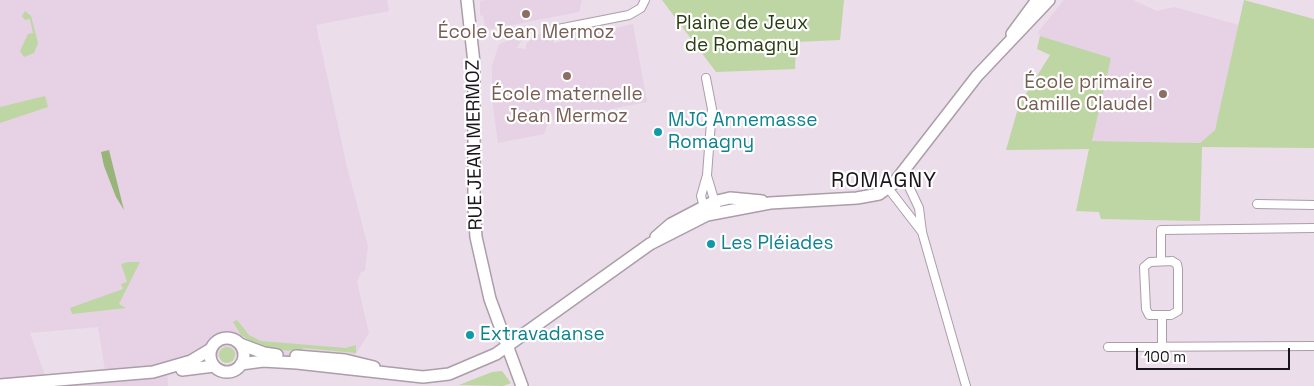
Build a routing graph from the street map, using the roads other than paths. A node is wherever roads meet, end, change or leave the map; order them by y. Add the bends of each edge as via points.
1 (467, 0) edge
2 (645, 0) edge
3 (1037, 0) edge
4 (1049, 0) edge
5 (558, 29) dead end
6 (1006, 44) junction
7 (706, 78) dead end
8 (902, 172) junction
9 (707, 174) junction
10 (888, 188) junction
11 (1257, 204) dead end
12 (1314, 205) edge
13 (711, 209) junction
14 (1314, 228) edge
15 (922, 232) junction
16 (1161, 261) junction
17 (1162, 316) junction
18 (240, 344) junction
19 (508, 346) junction
20 (1314, 346) edge
21 (1108, 347) dead end
22 (1162, 347) junction
23 (211, 349) junction
24 (241, 364) junction
25 (214, 366) junction
26 (153, 372) junction
27 (392, 372) junction
28 (0, 385) edge
29 (522, 386) edge
30 (966, 386) edge

1 - 19 street, RUE JEAN MERMOZ via 474,63 476,237 486,288
2 - 5 street via 641,8 629,15
3 - 6 street
4 - 6 street
6 - 8 street
7 - 9 street via 712,109
8 - 10 street
8 - 15 street via 919,208
9 - 13 street
9 - 13 street via 701,196
10 - 13 street via 869,197
10 - 15 street
11 - 12 street
13 - 19 street via 650,244
14 - 16 street via 1161,230
15 - 30 street
16 - 17 street via 1148,263 1144,270 1146,312 1151,316
16 - 17 street via 1174,262 1178,266 1179,309 1173,315
17 - 22 street
18 - 23 street via 224,339
18 - 24 street via 244,354
18 - 27 street via 270,354 351,361
19 - 27 street via 474,365 444,375 423,377
19 - 29 street, RUE JEAN MERMOZ
20 - 22 street
21 - 22 street
23 - 25 street
23 - 26 street via 192,361
24 - 25 street via 229,372
24 - 27 street via 268,361
25 - 26 street via 169,373
26 - 28 street

